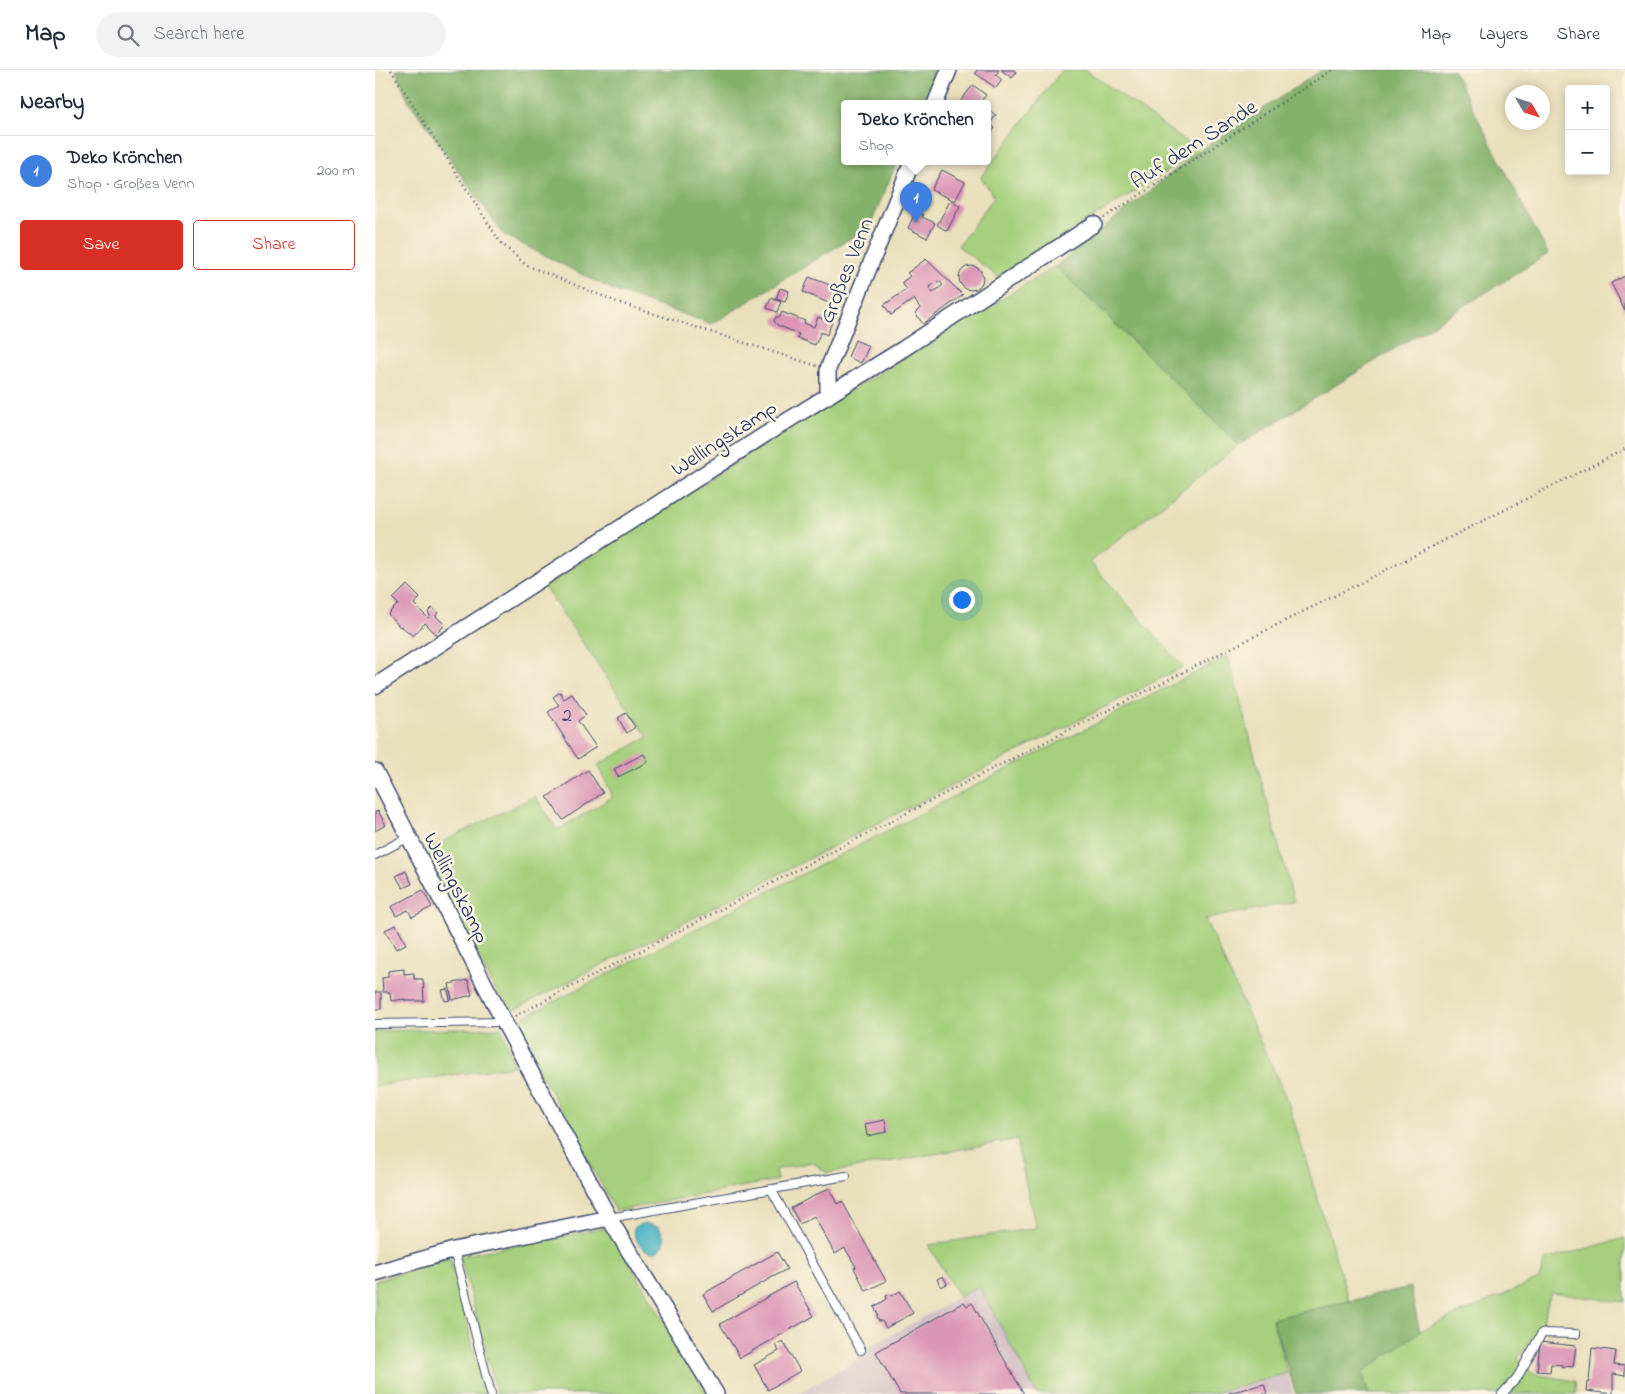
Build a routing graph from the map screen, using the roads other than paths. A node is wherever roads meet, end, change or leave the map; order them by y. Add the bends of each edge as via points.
1 (949, 70) edge
2 (937, 100) edge
3 (911, 165) edge
4 (1094, 224) road end
5 (827, 396) junction
6 (375, 686) edge
7 (375, 771) edge
8 (409, 837) junction
9 (375, 855) edge
10 (504, 1022) junction
11 (375, 1024) edge
12 (846, 1176) dead end
13 (771, 1189) junction
14 (609, 1218) junction
15 (454, 1250) junction
16 (375, 1273) edge
17 (1576, 1334) dead end
18 (861, 1350) dead end
19 (491, 1394) edge
20 (716, 1394) edge
21 (1502, 1394) edge

1 - 2 street
3 - 5 street, Großes Venn via 828,369
4 - 5 street, Wellingskamp
5 - 6 street, Wellingskamp
7 - 8 street, Wellingskamp
8 - 9 lane
8 - 10 street, Wellingskamp
10 - 11 lane
10 - 14 street, Wellingskamp
12 - 13 lane
13 - 14 lane
13 - 18 lane
14 - 15 street
14 - 20 street, Wellingskamp
15 - 16 street
15 - 19 lane
17 - 21 lane via 1542,1333 1517,1378

